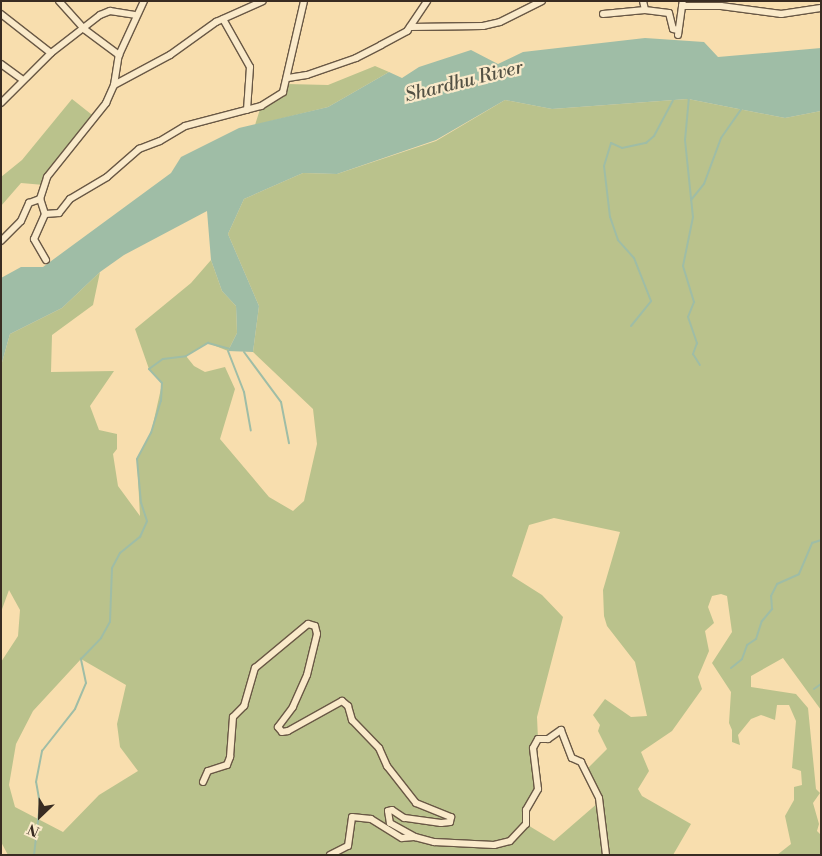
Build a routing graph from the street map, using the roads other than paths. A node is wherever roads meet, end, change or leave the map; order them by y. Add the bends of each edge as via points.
1 (59, 1) edge
2 (144, 1) edge
3 (263, 1) edge
4 (304, 1) edge
5 (427, 1) edge
6 (542, 1) edge
7 (643, 1) edge
8 (682, 4) edge
9 (821, 8) edge
10 (645, 10) junction
11 (1, 14) edge
12 (603, 14) dead end
13 (135, 15) junction
14 (223, 19) junction
15 (410, 27) junction
16 (84, 29) junction
17 (51, 53) junction
18 (119, 55) junction
19 (1, 64) edge
20 (288, 78) junction
21 (23, 80) junction
22 (114, 85) junction
23 (1, 103) edge
24 (248, 110) junction
25 (40, 199) junction
26 (45, 214) junction
27 (1, 241) edge
28 (46, 260) dead end
29 (203, 782) dead end
30 (415, 837) junction
31 (330, 855) edge
32 (606, 855) edge

1 - 16 street
2 - 13 street
3 - 14 street
4 - 20 street
5 - 15 street via 417,11
6 - 15 street via 500,22
7 - 10 street
8 - 9 street via 781,14
8 - 10 street via 678,33 672,29 665,10
10 - 12 street
11 - 17 street
13 - 16 street via 110,11
13 - 18 street
14 - 22 street via 170,55
14 - 24 street via 250,67
15 - 20 street via 356,58
16 - 17 street
16 - 18 street
17 - 21 street
18 - 22 street
19 - 21 street
20 - 24 street via 283,92
21 - 23 street
22 - 25 street via 96,118 51,168
24 - 26 street via 185,126 160,142 139,149 106,177 70,199 59,213
25 - 26 street
25 - 27 street via 29,203 21,221
26 - 28 street via 36,234 37,246
29 - 30 street via 208,771 227,765 233,718 244,706 255,668 308,624 315,626 316,634 307,675 293,707 278,727 282,732 288,731 342,700 348,706 352,720 379,748 387,766 416,803 451,817 450,822 441,823 404,818 388,811 390,823
30 - 31 street via 402,838 371,820 352,817 348,846
30 - 32 street via 479,844 510,840 526,824 526,810 538,789 533,748 538,740 548,739 561,730 572,758 581,762 599,798

